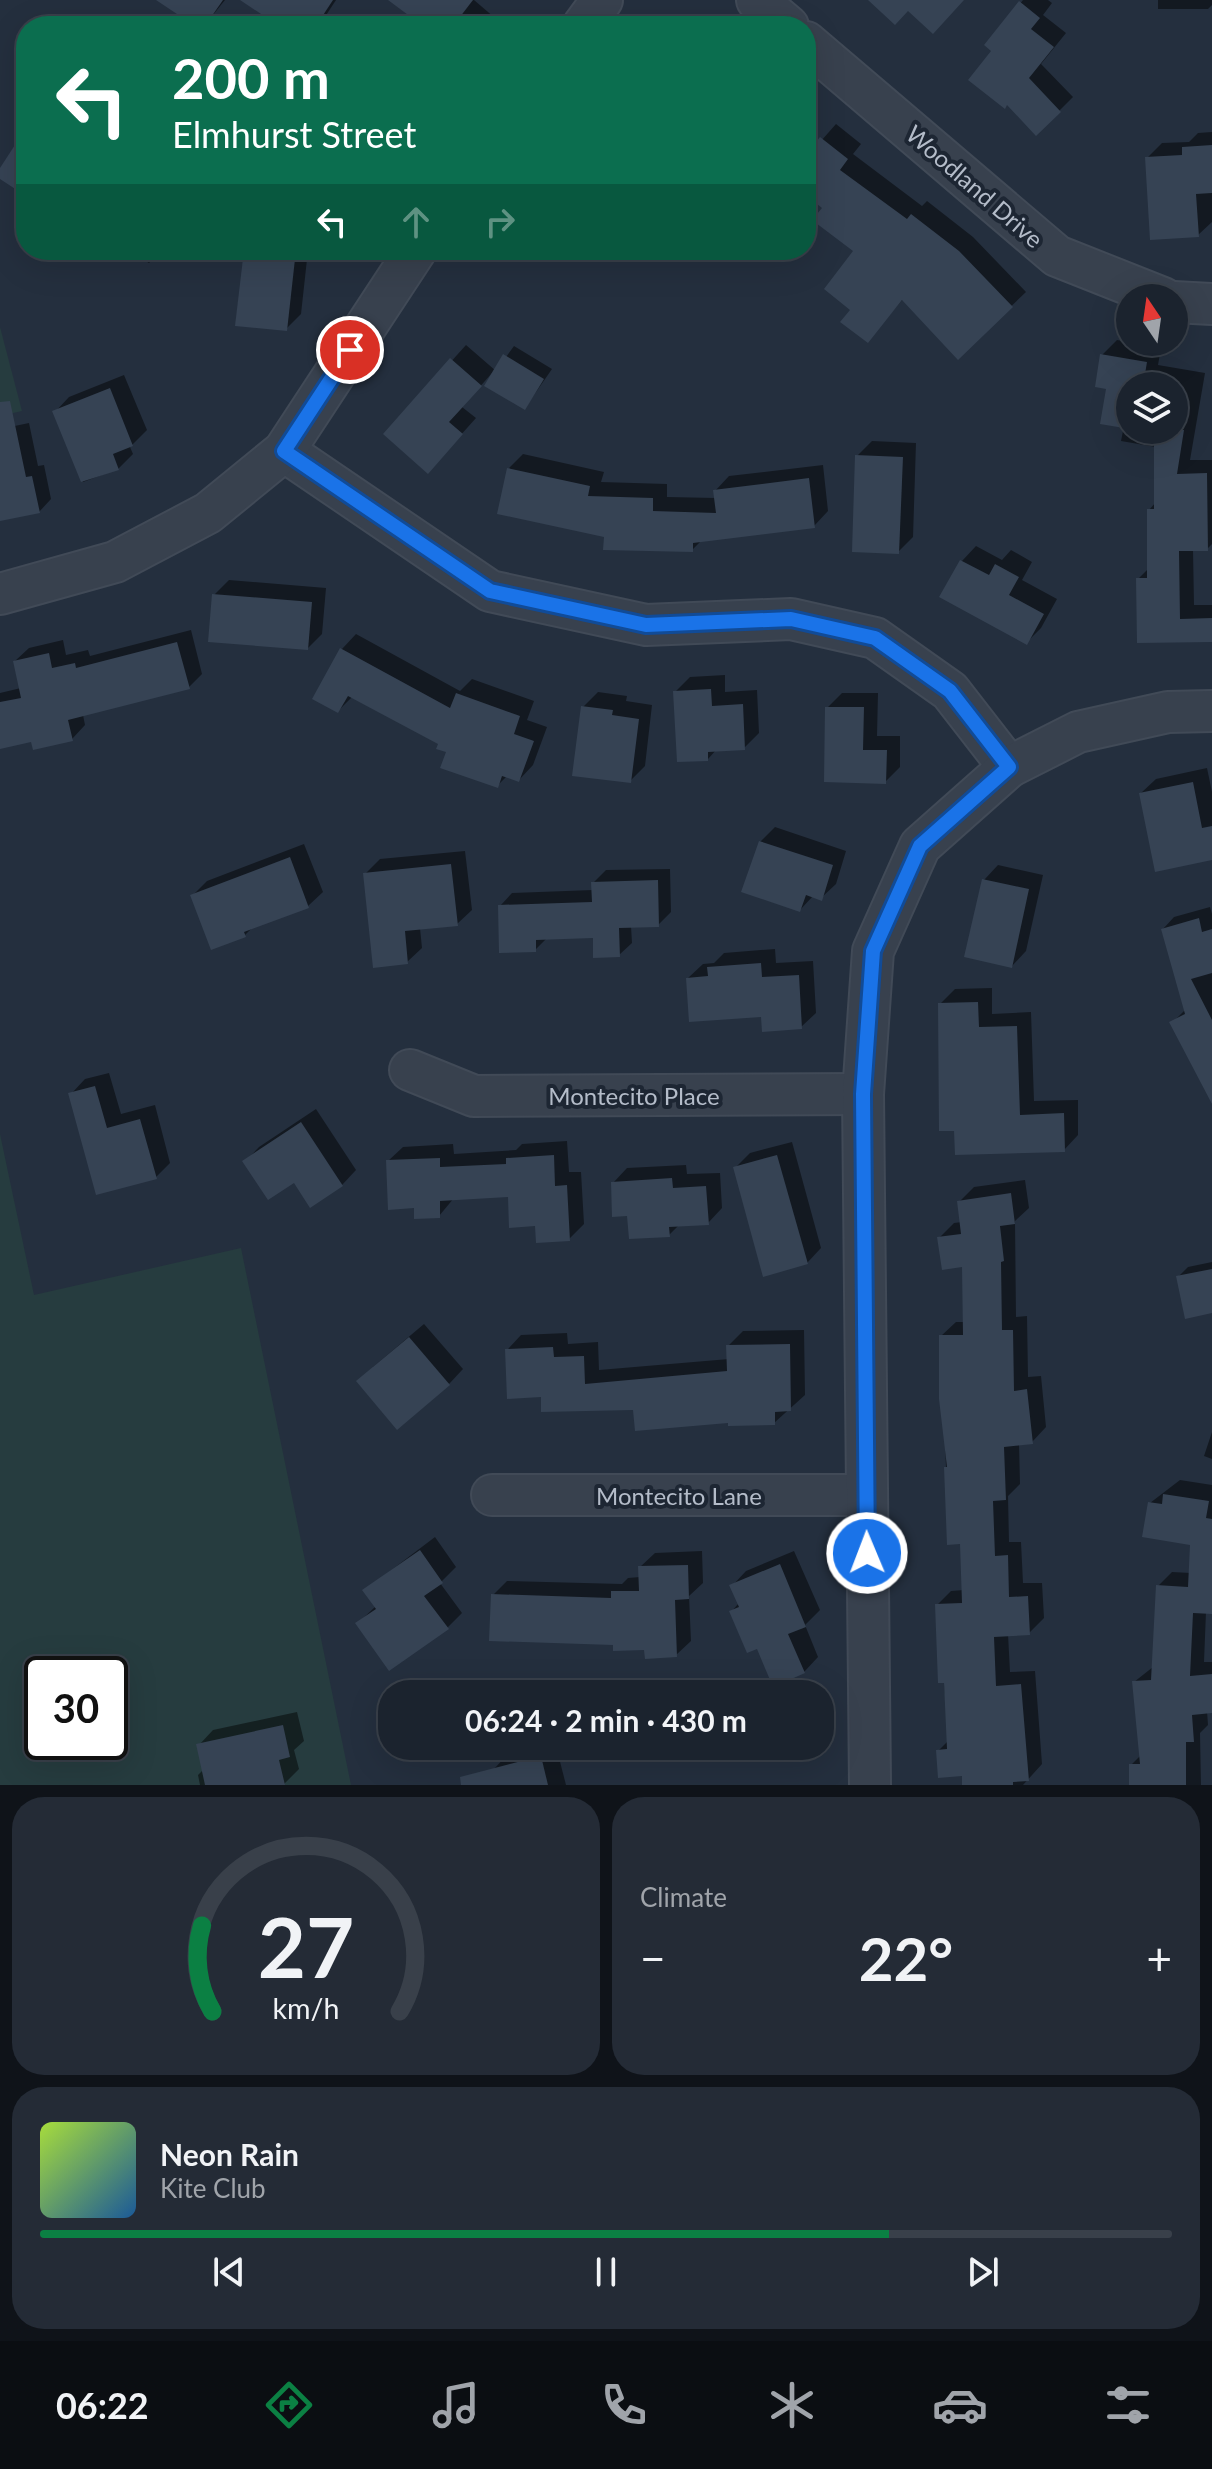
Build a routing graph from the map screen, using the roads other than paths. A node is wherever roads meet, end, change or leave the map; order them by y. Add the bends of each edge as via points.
1 (757, 0) edge
2 (776, 16) edge
3 (816, 51) edge
4 (409, 260) edge
5 (1128, 284) edge
6 (1188, 303) edge
7 (1212, 304) edge
8 (284, 451) junction
9 (0, 594) edge
10 (1212, 711) edge
11 (1009, 767) junction
12 (410, 1070) dead end
13 (863, 1094) junction
14 (492, 1495) dead end
15 (866, 1495) junction
16 (870, 1785) edge

1 - 2 street
3 - 5 street, Woodland Drive via 1057,256
4 - 8 street
6 - 7 street
8 - 9 street via 208,513 115,562
8 - 11 street via 490,591 646,625 791,619 875,638 950,691
10 - 11 street via 1168,712 1078,732
11 - 13 street via 920,846 873,951
12 - 13 street, Montecito Place via 474,1096
13 - 15 street
14 - 15 street, Montecito Lane
15 - 16 street

